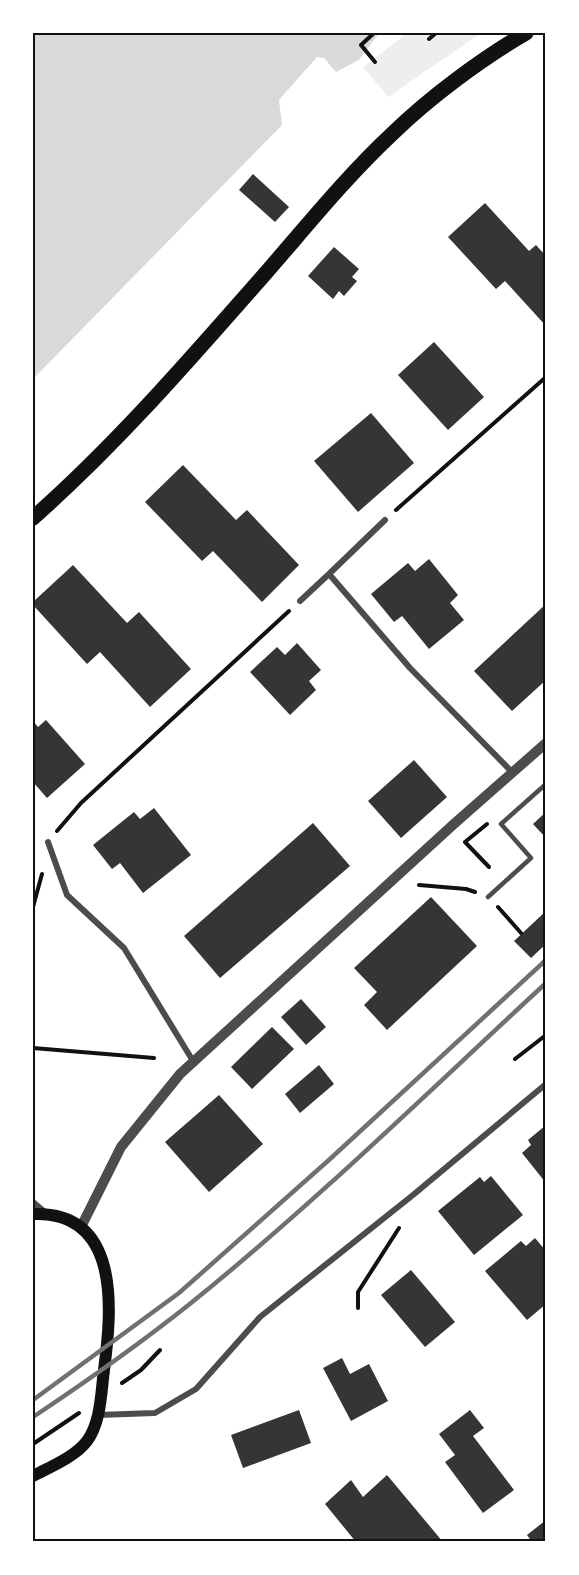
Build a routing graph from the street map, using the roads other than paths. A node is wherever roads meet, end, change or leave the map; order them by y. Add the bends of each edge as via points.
1 (526, 33) edge
2 (33, 518) edge
3 (385, 520) road end
4 (329, 574) junction
5 (300, 601) road end
6 (546, 743) edge
7 (512, 772) junction
8 (546, 784) edge
9 (48, 842) road end
10 (488, 897) dead end
11 (193, 1061) junction
12 (546, 1084) edge
13 (33, 1202) edge
14 (39, 1214) edge
15 (81, 1227) junction
16 (98, 1415) junction
17 (33, 1476) edge

1 - 2 main road via 476,66 393,132 172,379 73,483
3 - 4 street
4 - 5 street
4 - 7 street via 410,668
6 - 7 street
7 - 11 street
8 - 10 lane via 501,824 531,858
9 - 11 street via 67,895 124,948
11 - 15 street via 121,1147
12 - 16 street via 260,1317 196,1389 155,1413
13 - 14 street
14 - 15 main road via 63,1217
15 - 16 main road via 101,1254 109,1292
16 - 17 main road via 87,1442

